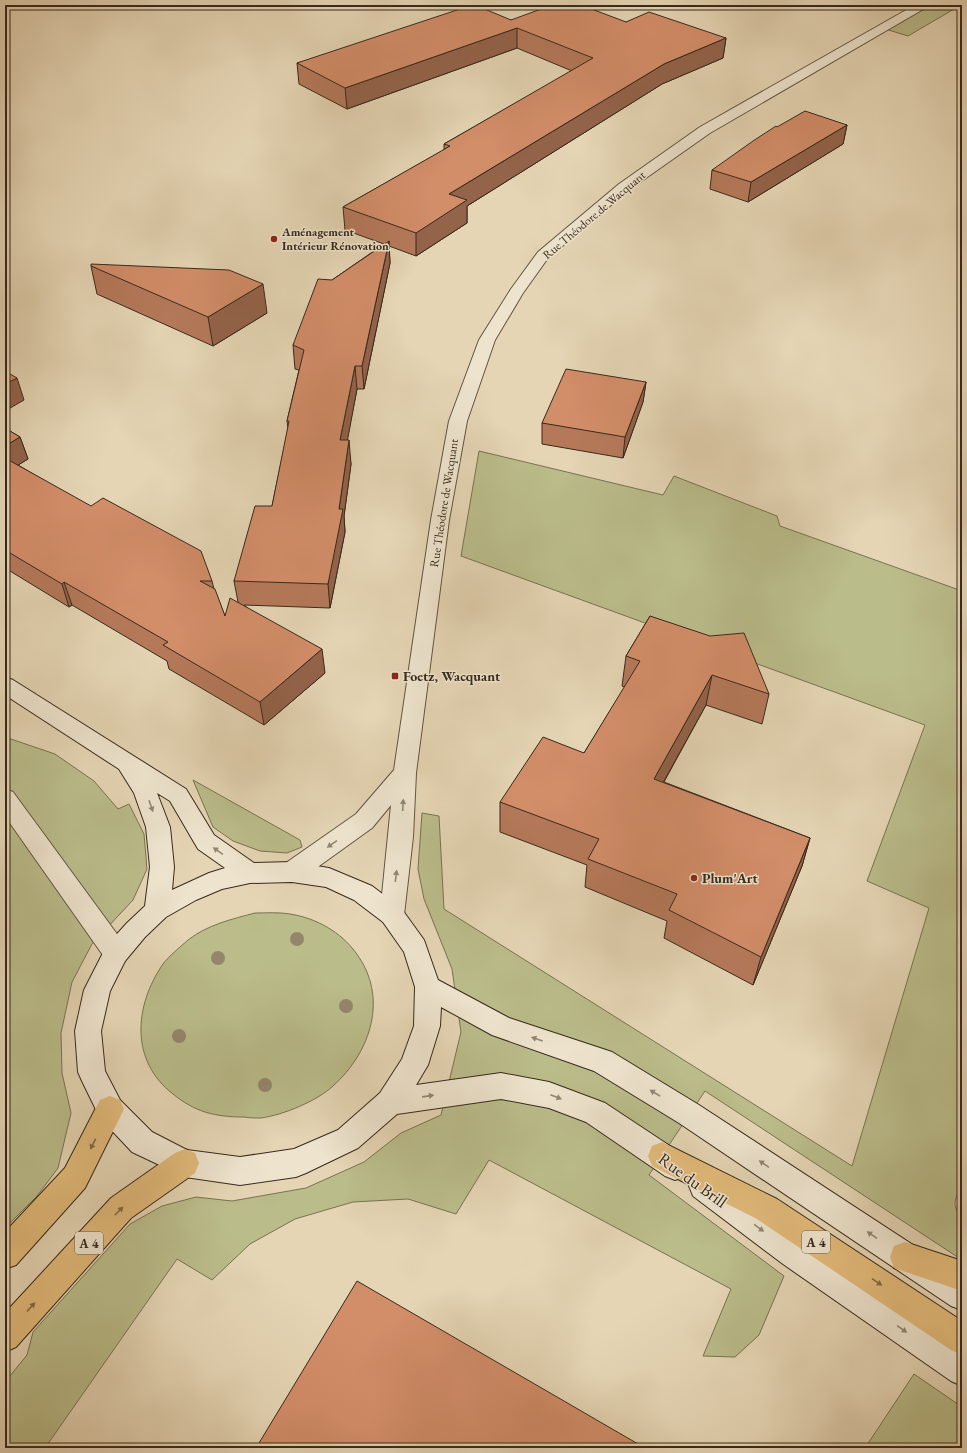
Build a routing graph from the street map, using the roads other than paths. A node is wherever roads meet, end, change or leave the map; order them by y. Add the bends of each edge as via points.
1 (923, 5) edge
2 (5, 685) edge
3 (125, 760) junction
4 (405, 773) junction
5 (5, 798) edge
6 (292, 872) junction
7 (250, 873) junction
8 (157, 910) junction
9 (392, 915) junction
10 (116, 953) junction
11 (428, 987) junction
12 (390, 1102) junction
13 (110, 1109) junction
14 (662, 1156) junction
15 (185, 1163) junction
16 (5, 1254) edge
17 (905, 1257) junction
18 (962, 1276) edge
19 (962, 1295) edge
20 (5, 1336) edge
21 (962, 1339) edge
22 (962, 1370) edge

1 - 4 street, Rue Théodore de Wacquant via 705,130 624,187 543,255 516,292 487,340 458,421 440,520
2 - 3 street
7 -> 3 street via 206,842 178,796
3 -> 8 street via 145,791 158,827 162,867
4 -> 6 street via 364,821
9 -> 4 street, Rue Théodore de Wacquant
5 - 10 street
6 - 7 street
6 - 9 street via 329,878 363,893
7 - 8 street via 218,880 187,892
8 - 10 street
9 - 11 street via 415,948
10 - 13 street via 97,990 88,1031 92,1072
11 - 12 street via 427,1026 414,1065
17 -> 11 street via 690,1114 602,1062 501,1027
12 -> 14 street, Rue du Brill via 501,1086 542,1093 595,1112
12 - 15 street via 348,1139 296,1162 240,1171
13 - 15 street via 142,1142
13 -> 16 highway via 75,1178
14 -> 21 highway, A 4 via 767,1209
14 -> 22 street, Rue du Brill via 794,1253
20 -> 15 highway, A 4 via 121,1208
17 - 18 highway
17 - 19 street

